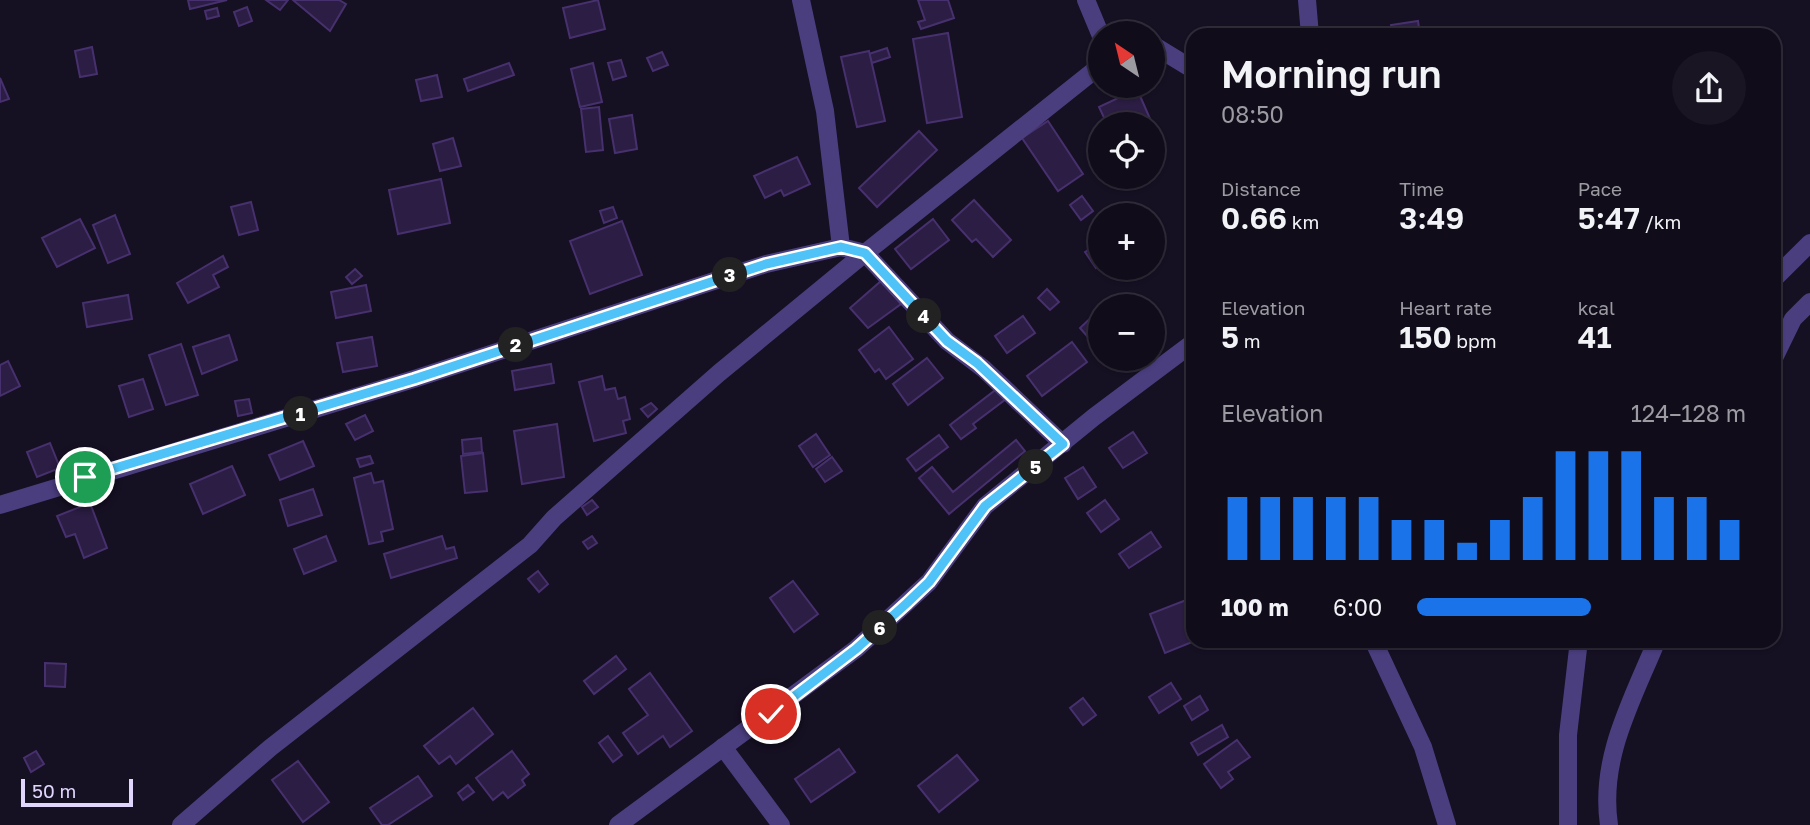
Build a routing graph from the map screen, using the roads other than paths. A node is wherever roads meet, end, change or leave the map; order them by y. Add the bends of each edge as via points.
1 (801, 0) edge
2 (1086, 0) edge
3 (1307, 0) edge
4 (1095, 21) edge
5 (1309, 28) edge
6 (1166, 53) edge
7 (1186, 65) edge
8 (1088, 75) edge
9 (1810, 243) edge
10 (841, 247) junction
11 (865, 253) junction
12 (1781, 272) edge
13 (1810, 302) edge
14 (1781, 344) edge
15 (1186, 348) edge
16 (1063, 444) junction
17 (0, 505) edge
18 (1377, 648) edge
19 (1578, 648) edge
20 (1654, 648) edge
21 (723, 747) junction
22 (181, 825) edge
23 (618, 825) edge
24 (781, 825) edge
25 (1447, 825) edge
26 (1568, 825) edge
27 (1609, 825) edge

1 - 10 street via 825,111
2 - 4 street
3 - 5 street
6 - 7 street
8 - 11 street
9 - 12 street
10 - 11 street
10 - 17 street via 766,264 401,383
11 - 16 street via 947,341
11 - 22 street via 719,373 554,518 530,545 270,747
13 - 14 street via 1793,319
15 - 16 street
16 - 21 street via 985,506 929,582 897,612 816,680
18 - 25 street via 1423,747
19 - 26 street via 1568,736
20 - 27 street via 1612,747 1605,787
21 - 23 street
21 - 24 street

